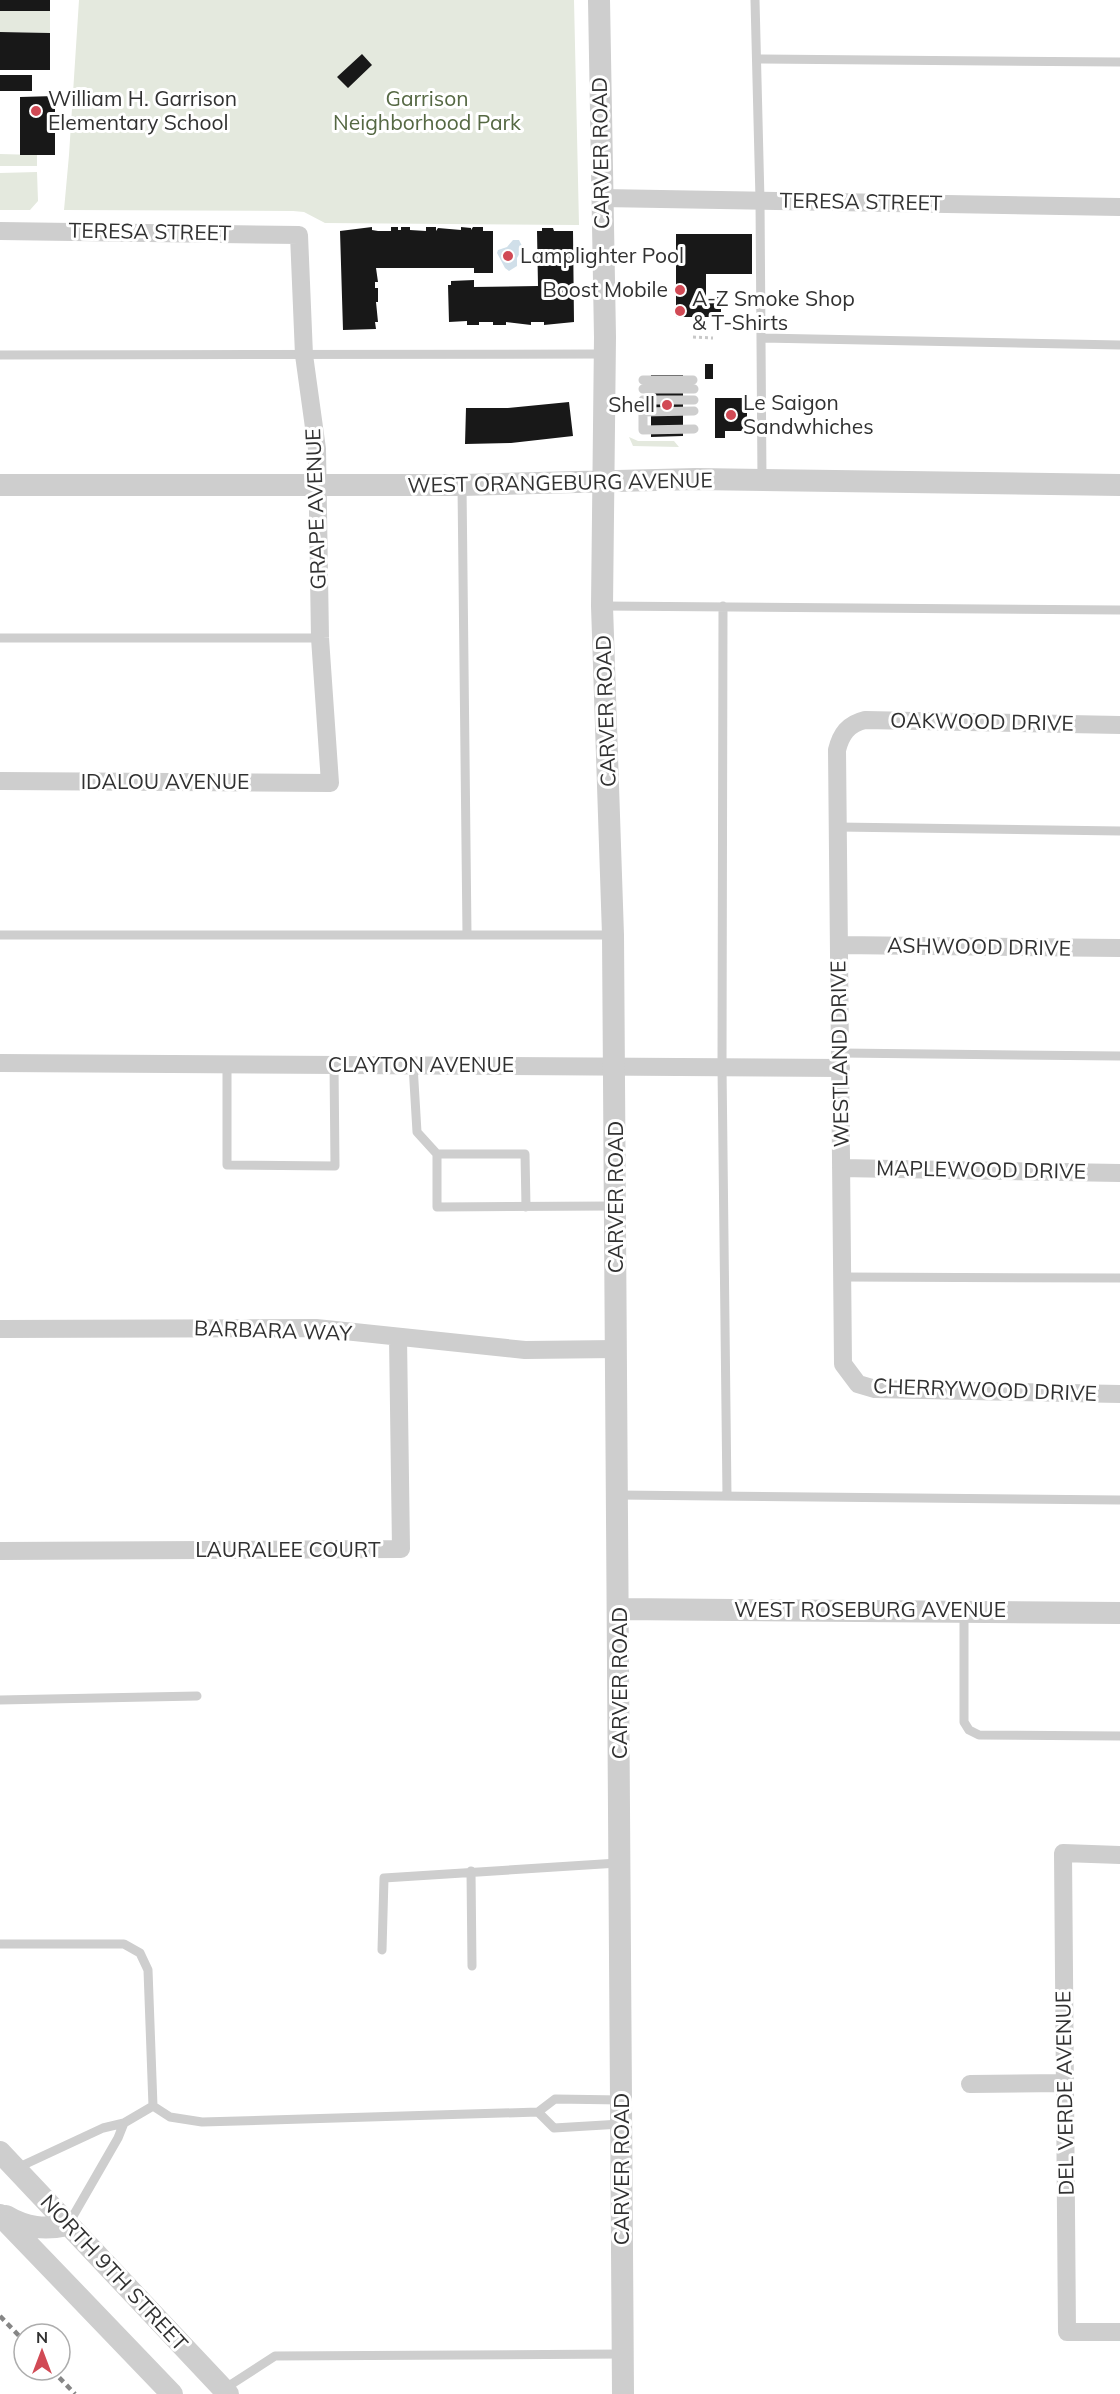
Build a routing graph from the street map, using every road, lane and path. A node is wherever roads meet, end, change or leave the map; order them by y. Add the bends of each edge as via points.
1 (599, 0) edge
2 (755, 0) edge
3 (758, 59) junction
4 (1120, 62) edge
5 (602, 198) junction
6 (760, 200) junction
7 (1120, 207) edge
8 (0, 231) edge
9 (299, 235) joint
10 (693, 337) dead end
11 (761, 338) junction
12 (712, 339) dead end
13 (1120, 345) edge
14 (605, 354) junction
15 (0, 355) edge
16 (304, 355) junction
17 (694, 384) dead end
18 (643, 385) dead end
19 (643, 400) dead end
20 (694, 400) dead end
21 (694, 411) dead end
22 (694, 429) dead end
23 (762, 480) junction
24 (603, 482) junction
25 (0, 485) edge
26 (462, 485) junction
27 (1120, 485) edge
28 (318, 486) junction
29 (602, 606) junction
30 (723, 606) junction
31 (1120, 610) edge
32 (0, 638) edge
33 (320, 639) junction
34 (1120, 725) edge
35 (846, 729) joint
36 (0, 782) edge
37 (330, 783) joint
38 (838, 827) junction
39 (1120, 831) edge
40 (0, 935) edge
41 (467, 935) junction
42 (613, 935) junction
43 (839, 945) junction
44 (1120, 948) edge
45 (1120, 1056) edge
46 (841, 1060) junction
47 (0, 1063) edge
48 (227, 1064) junction
49 (334, 1064) junction
50 (413, 1065) junction
51 (614, 1066) junction
52 (722, 1067) junction
53 (437, 1154) junction
54 (841, 1168) junction
55 (1120, 1173) edge
56 (616, 1206) junction
57 (526, 1207) junction
58 (842, 1277) junction
59 (1120, 1278) edge
60 (0, 1329) edge
61 (398, 1337) junction
62 (617, 1348) junction
63 (852, 1378) joint
64 (1120, 1394) edge
65 (618, 1496) junction
66 (727, 1496) junction
67 (1120, 1500) edge
68 (0, 1551) edge
69 (619, 1609) junction
70 (964, 1611) junction
71 (1120, 1613) edge
72 (198, 1696) dead end
73 (0, 1700) edge
74 (1120, 1736) edge
75 (1120, 1854) edge
76 (621, 1863) junction
77 (471, 1871) junction
78 (0, 1944) edge
79 (382, 1950) dead end
80 (472, 1966) dead end
81 (1065, 2083) junction
82 (970, 2084) dead end
83 (622, 2100) junction
84 (153, 2106) junction
85 (538, 2112) junction
86 (124, 2123) junction
87 (622, 2124) junction
88 (0, 2152) edge
89 (16, 2169) junction
90 (0, 2213) edge
91 (68, 2225) junction
92 (1120, 2332) edge
93 (622, 2354) junction
94 (225, 2392) edge
95 (172, 2394) edge
96 (623, 2394) edge

1 - 5 street, CARVER ROAD
2 - 3 lane
3 - 4 lane
3 - 6 lane
5 - 6 street, TERESA STREET
5 - 14 street, CARVER ROAD
6 - 7 street, TERESA STREET
6 - 11 lane
8 - 9 street, TERESA STREET
9 - 16 street, GRAPE AVENUE
10 - 12 path
11 - 13 lane
11 - 23 lane
14 - 16 lane
14 - 24 street, CARVER ROAD
15 - 16 lane
16 - 28 street, GRAPE AVENUE
17 - 18 lane
19 - 20 lane
21 - 22 lane via 642,412 643,430
23 - 24 street, WEST ORANGEBURG AVENUE
23 - 27 street, WEST ORANGEBURG AVENUE
24 - 26 street, WEST ORANGEBURG AVENUE
24 - 29 street, CARVER ROAD
25 - 28 street, WEST ORANGEBURG AVENUE
26 - 28 street, WEST ORANGEBURG AVENUE
26 - 41 lane
28 - 33 street, GRAPE AVENUE
29 - 30 lane
29 - 42 street, CARVER ROAD
30 - 31 lane
30 - 52 lane
32 - 33 lane
33 - 37 street, GRAPE AVENUE
34 - 35 street, OAKWOOD DRIVE via 865,720
35 - 38 street, WESTLAND DRIVE via 837,750
36 - 37 street, IDALOU AVENUE
38 - 39 lane
38 - 43 street, WESTLAND DRIVE
40 - 41 lane
41 - 42 lane
42 - 51 street, CARVER ROAD
43 - 44 street, ASHWOOD DRIVE
43 - 46 street, WESTLAND DRIVE
45 - 46 lane
46 - 52 street, CLAYTON AVENUE
46 - 54 street, WESTLAND DRIVE
47 - 48 street, CLAYTON AVENUE
48 - 49 street, CLAYTON AVENUE
48 - 49 lane via 227,1166 335,1166
49 - 50 street, CLAYTON AVENUE
50 - 51 street, CLAYTON AVENUE
50 - 53 lane via 417,1132
51 - 52 street, CLAYTON AVENUE
51 - 56 street, CARVER ROAD
52 - 66 lane
53 - 57 lane via 525,1154
53 - 57 lane via 437,1207
54 - 55 street, MAPLEWOOD DRIVE
54 - 58 street, WESTLAND DRIVE
56 - 57 lane
56 - 62 street, CARVER ROAD
58 - 59 lane
58 - 63 street, WESTLAND DRIVE via 842,1355
60 - 61 street, BARBARA WAY via 316,1328
61 - 62 street, BARBARA WAY via 525,1350
61 - 68 street, LAURALEE COURT via 400,1549
62 - 65 street, CARVER ROAD
63 - 64 street, CHERRYWOOD DRIVE via 875,1389
65 - 66 lane
65 - 69 street, CARVER ROAD
66 - 67 lane
69 - 70 street, WEST ROSEBURG AVENUE
69 - 76 street, CARVER ROAD
70 - 71 street, WEST ROSEBURG AVENUE
70 - 74 lane via 964,1722 969,1730 979,1735
72 - 73 lane
75 - 81 street, DEL VERDE AVENUE via 1063,1853
76 - 77 lane
76 - 83 street, CARVER ROAD
77 - 79 lane via 384,1878
77 - 80 lane
78 - 84 lane via 124,1944 140,1953 148,1970
81 - 82 street
81 - 92 street, DEL VERDE AVENUE via 1067,2332
83 - 85 lane via 555,2099
83 - 87 street, CARVER ROAD
84 - 85 lane via 170,2117 202,2122
84 - 86 lane
85 - 87 lane via 554,2128
86 - 89 lane via 103,2128
86 - 91 lane
87 - 93 street, CARVER ROAD
88 - 89 street, NORTH 9TH STREET
89 - 91 street, NORTH 9TH STREET
90 - 91 street via 28,2226
90 - 95 street, NORTH 9TH STREET
91 - 94 street, NORTH 9TH STREET
93 - 94 lane via 275,2356
93 - 96 street, CARVER ROAD

